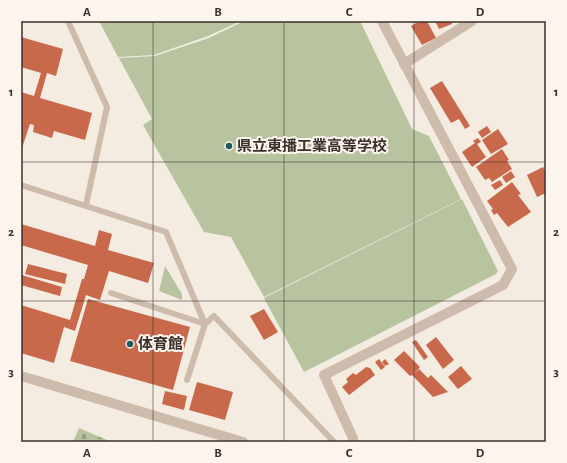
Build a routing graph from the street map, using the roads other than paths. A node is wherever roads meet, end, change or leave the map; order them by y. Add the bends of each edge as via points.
1 (68, 21) edge
2 (382, 21) edge
3 (472, 21) edge
4 (404, 64) junction
5 (21, 185) edge
6 (86, 205) junction
7 (111, 293) dead end
8 (205, 324) junction
9 (21, 376) edge
10 (188, 380) dead end
11 (243, 442) edge
12 (334, 442) edge
13 (353, 442) edge

1 - 6 lane via 107,107
2 - 4 street
3 - 4 street
4 - 13 street via 512,269 503,285 324,375
5 - 6 lane
6 - 8 lane via 166,232
7 - 8 lane
8 - 10 lane
8 - 12 lane via 214,316
9 - 11 street

